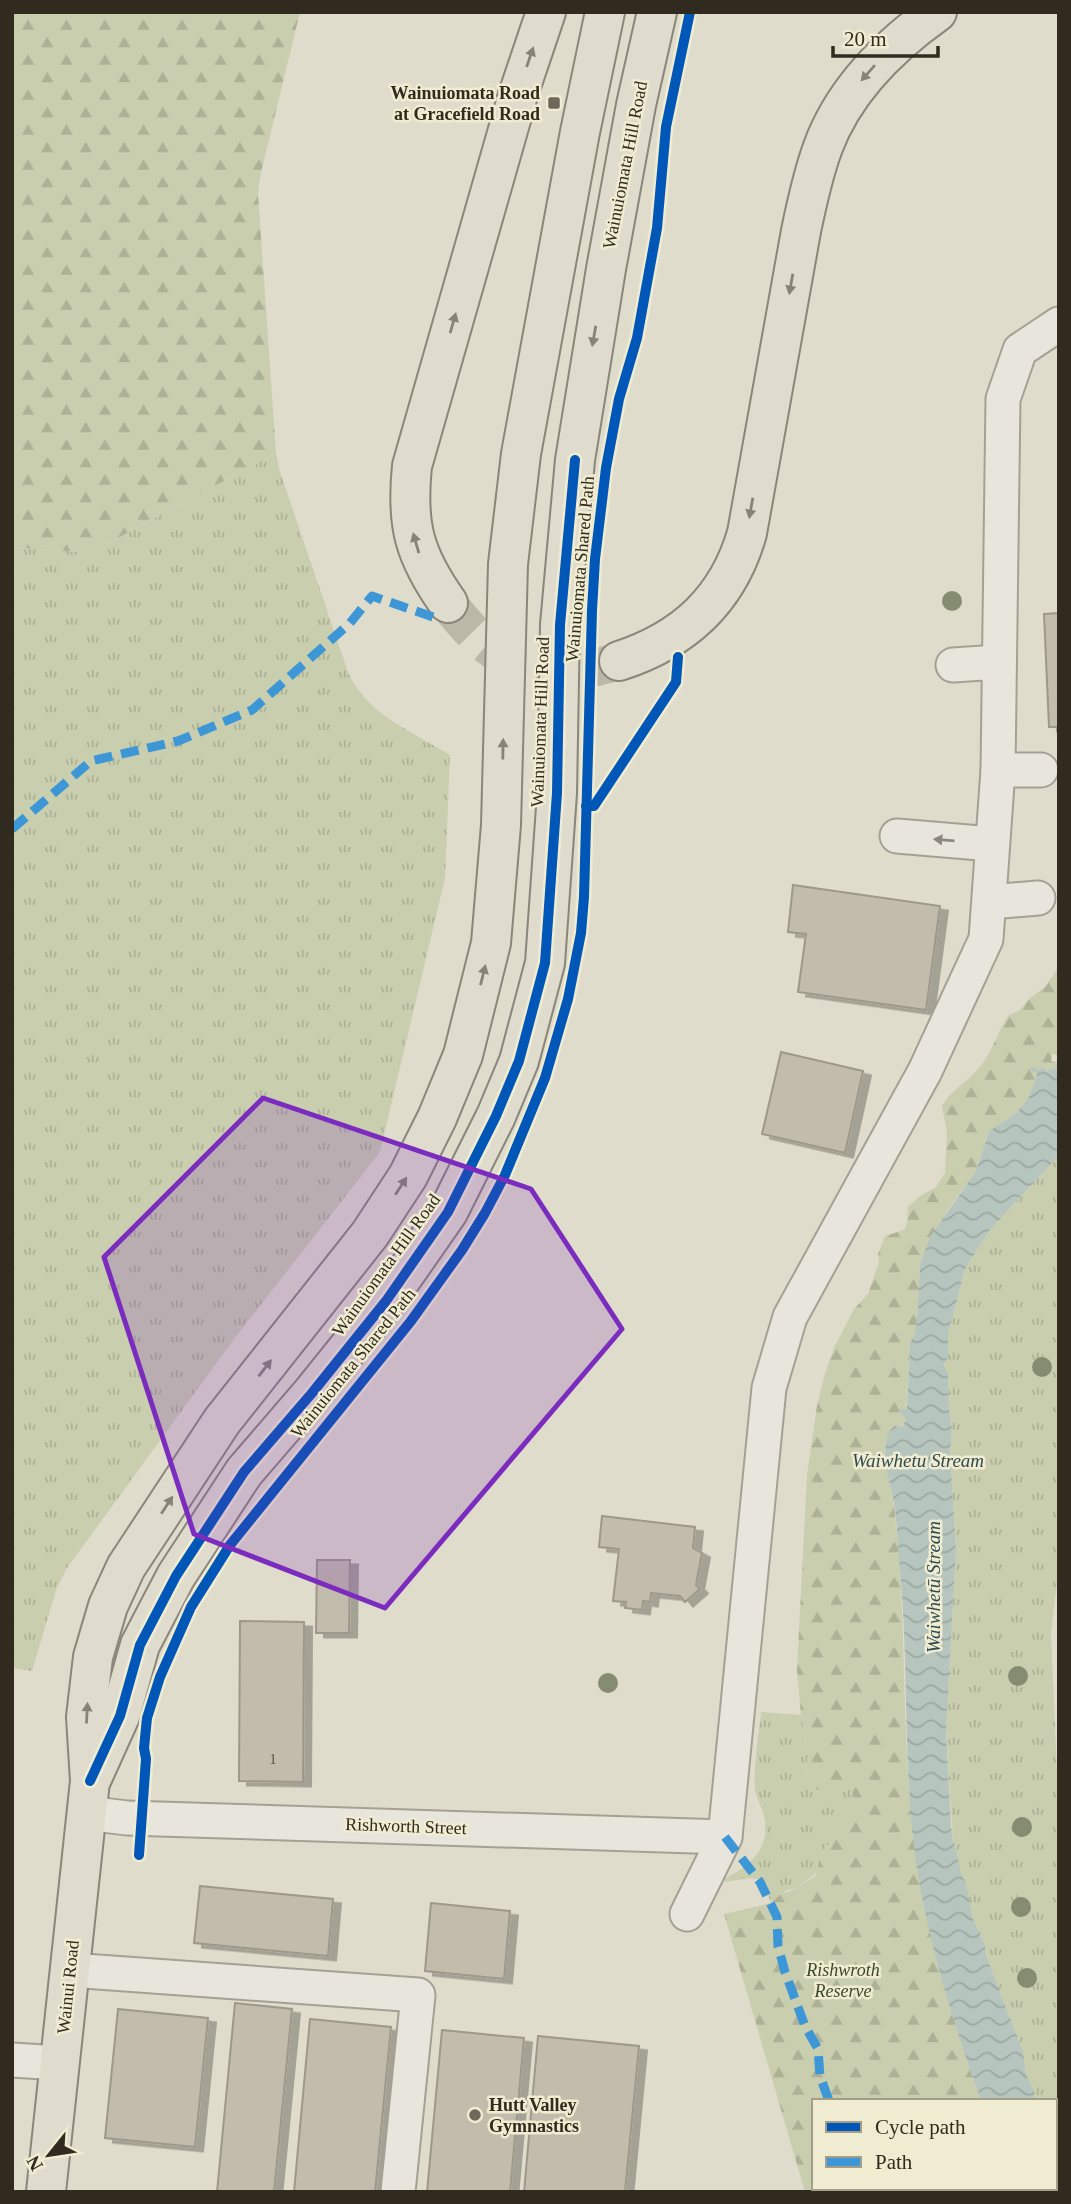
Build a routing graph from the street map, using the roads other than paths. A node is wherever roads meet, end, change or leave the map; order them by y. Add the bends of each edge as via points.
1 (546, 12) edge
2 (605, 12) edge
3 (657, 12) edge
4 (937, 12) edge
5 (1059, 324) edge
6 (448, 603) tunnel mouth
7 (619, 661) tunnel mouth
8 (999, 662) junction
9 (953, 665) dead end
10 (1041, 770) dead end
11 (998, 771) junction
12 (897, 835) dead end
13 (992, 844) junction
14 (1038, 898) dead end
15 (990, 902) junction
16 (88, 1797) junction
17 (725, 1837) junction
18 (687, 1914) dead end
19 (70, 1970) junction
20 (12, 2060) edge
21 (60, 2063) junction
22 (46, 2192) edge
23 (398, 2192) edge

6 -> 1 main road via 419,555 411,525 412,466
16 -> 2 main road, Wainuiomata Hill Road via 86,1717 93,1657 126,1567 222,1421 370,1234 408,1176 463,1055 491,943 501,825 508,564 521,454
3 -> 16 main road, Wainuiomata Hill Road via 633,119 575,460 560,625 557,793 544,963 519,1061 448,1212 386,1301 244,1472 176,1576 140,1645 120,1716
4 -> 7 main road via 862,79 824,145 801,231 740,555 716,596 685,629
5 - 8 street via 1020,350 1003,399
8 - 9 street
8 - 11 street
10 - 11 street
11 - 13 street
13 -> 12 street
13 - 15 street
14 - 15 street
15 - 17 street via 986,939 925,1071 790,1317 769,1388
16 - 17 street, Rishworth Street via 127,1818
16 - 19 main road, Wainui Road
17 - 18 street
19 - 21 main road, Wainui Road
19 - 23 street via 418,1995
20 - 21 street
21 - 22 main road, Wainui Road

